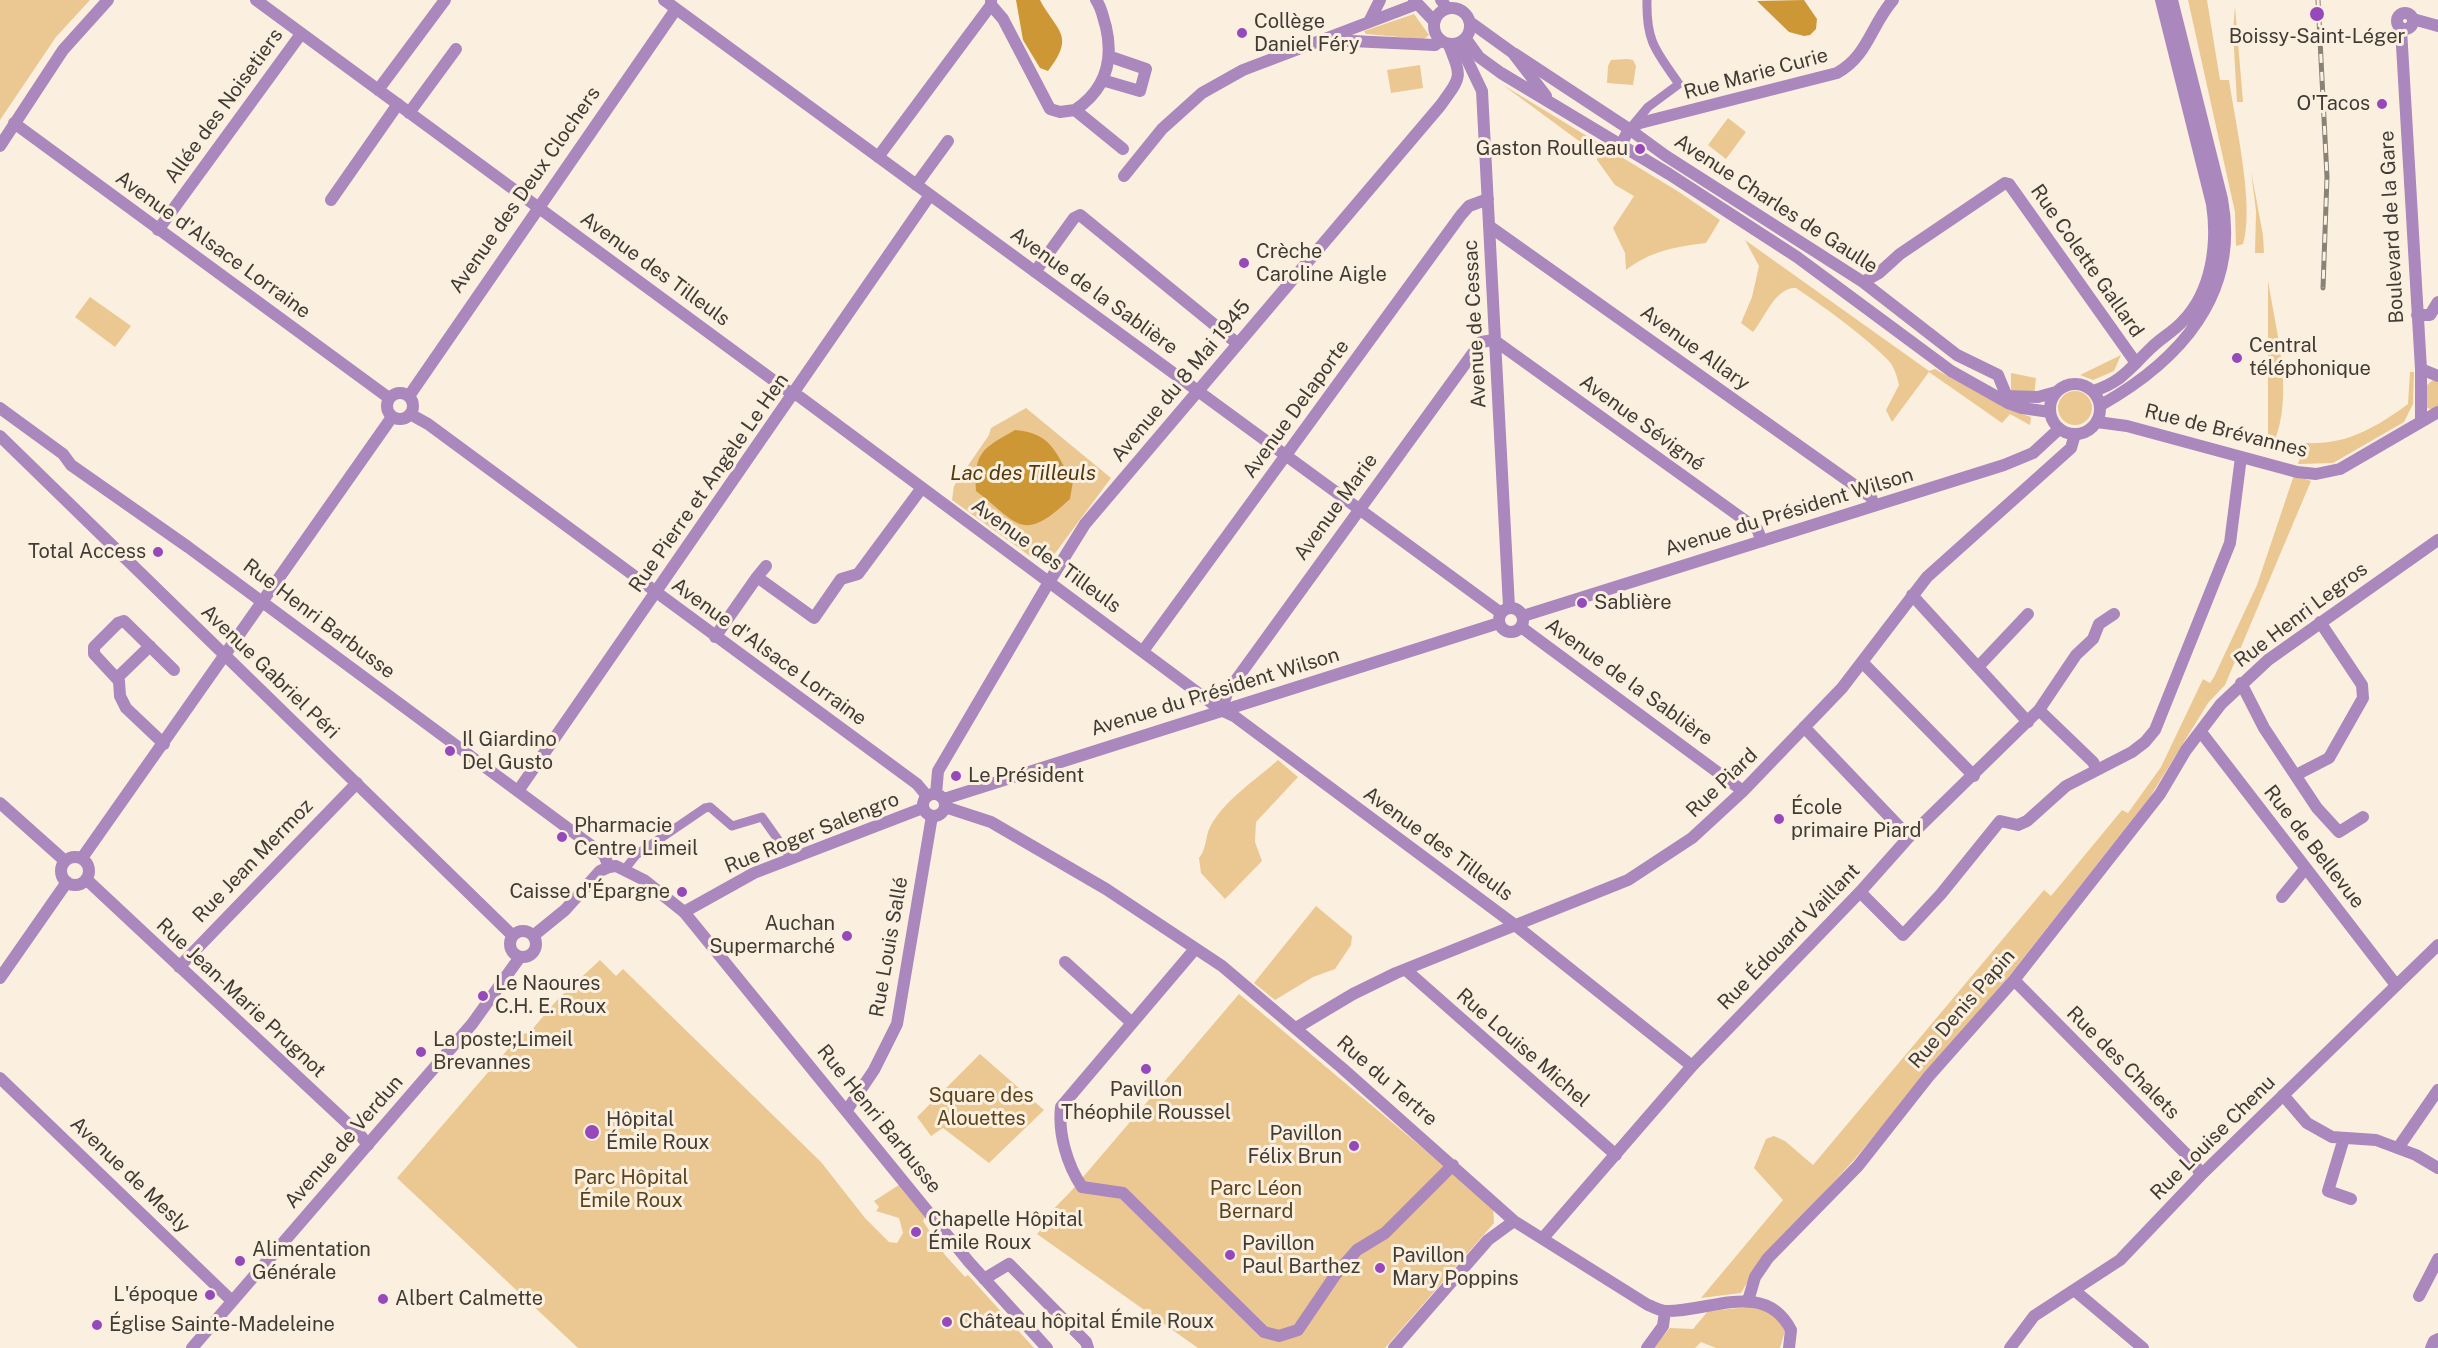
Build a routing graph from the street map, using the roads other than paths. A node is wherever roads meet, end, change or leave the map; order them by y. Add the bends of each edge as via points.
1 (108, 0) edge
2 (256, 0) edge
3 (445, 0) edge
4 (664, 0) edge
5 (1096, 0) edge
6 (1380, 0) edge
7 (1647, 0) edge
8 (1893, 0) edge
9 (2161, 0) edge
10 (2172, 0) edge
11 (2398, 0) edge
12 (991, 2) edge
13 (1415, 2) edge
14 (1444, 4) edge
15 (675, 9) junction
16 (2400, 15) junction
17 (2413, 19) junction
18 (1434, 21) junction
19 (1369, 22) junction
20 (1470, 22) junction
21 (2438, 26) edge
22 (2402, 28) junction
23 (301, 34) junction
24 (1327, 40) junction
25 (1453, 42) junction
26 (456, 49) dead end
27 (1513, 53) junction
28 (1111, 57) junction
29 (1102, 80) junction
30 (378, 90) junction
31 (398, 104) junction
32 (1553, 104) junction
33 (1075, 110) junction
34 (409, 112) junction
35 (14, 123) junction
36 (1629, 129) junction
37 (948, 141) dead end
38 (1621, 145) junction
39 (0, 146) edge
40 (1123, 149) dead end
41 (878, 157) junction
42 (1124, 176) dead end
43 (916, 185) junction
44 (930, 195) junction
45 (1488, 199) junction
46 (331, 200) dead end
47 (537, 207) junction
48 (1489, 226) junction
49 (158, 230) junction
50 (1035, 272) junction
51 (1863, 282) junction
52 (2438, 302) edge
53 (2417, 315) junction
54 (1494, 340) junction
55 (1238, 344) junction
56 (2136, 363) junction
57 (2421, 369) junction
58 (2438, 376) edge
59 (1198, 391) junction
60 (2093, 391) junction
61 (2056, 392) junction
62 (1990, 394) junction
63 (794, 395) junction
64 (409, 396) junction
65 (2007, 397) junction
66 (389, 398) junction
67 (2100, 405) junction
68 (0, 408) edge
69 (2050, 412) junction
70 (2438, 412) edge
71 (410, 414) junction
72 (392, 417) junction
73 (2097, 422) junction
74 (2421, 422) junction
75 (2059, 429) junction
76 (2075, 434) junction
77 (0, 436) edge
78 (1287, 455) junction
79 (2241, 457) junction
80 (921, 489) junction
81 (1874, 505) junction
82 (1359, 508) junction
83 (2438, 540) edge
84 (1762, 541) junction
85 (766, 566) dead end
86 (757, 577) junction
87 (1048, 582) junction
88 (655, 593) junction
89 (1912, 595) junction
90 (263, 602) junction
91 (1503, 614) junction
92 (2114, 614) dead end
93 (2028, 615) dead end
94 (814, 618) junction
95 (1522, 621) junction
96 (2320, 622) junction
97 (806, 629) dead end
98 (715, 637) junction
99 (150, 646) junction
100 (1143, 651) junction
101 (225, 655) junction
102 (1862, 662) junction
103 (1978, 667) junction
104 (174, 670) dead end
105 (117, 678) junction
106 (2241, 683) junction
107 (1221, 710) junction
108 (2039, 710) junction
109 (2028, 722) junction
110 (1803, 727) junction
111 (2199, 734) junction
112 (164, 744) junction
113 (2096, 768) junction
114 (2296, 775) junction
115 (1974, 776) junction
116 (357, 783) junction
117 (518, 791) junction
118 (1743, 791) junction
119 (0, 803) edge
120 (934, 803) junction
121 (2363, 817) dead end
122 (1909, 837) junction
123 (82, 858) junction
124 (791, 858) junction
125 (65, 861) junction
126 (609, 867) junction
127 (625, 869) junction
128 (2305, 869) junction
129 (86, 879) junction
130 (67, 882) junction
131 (1860, 892) junction
132 (2282, 897) dead end
133 (684, 912) junction
134 (1515, 925) junction
135 (512, 935) junction
136 (533, 936) junction
137 (2438, 945) edge
138 (1195, 949) junction
139 (519, 957) junction
140 (1065, 962) dead end
141 (179, 967) junction
142 (1406, 970) junction
143 (0, 978) edge
144 (2014, 980) junction
145 (2396, 985) junction
146 (1132, 1023) junction
147 (1296, 1029) junction
148 (1692, 1066) junction
149 (0, 1078) edge
150 (2438, 1090) edge
151 (2283, 1095) junction
152 (847, 1110) junction
153 (2344, 1138) junction
154 (368, 1145) junction
155 (2398, 1148) junction
156 (1616, 1155) junction
157 (1453, 1165) junction
158 (2438, 1168) edge
159 (2202, 1175) junction
160 (2351, 1199) dead end
161 (1514, 1221) junction
162 (1543, 1238) junction
163 (2438, 1259) edge
164 (984, 1279) junction
165 (2074, 1290) junction
166 (2419, 1296) dead end
167 (232, 1301) junction
168 (1748, 1302) junction
169 (1665, 1311) junction
170 (2438, 1339) edge
171 (1087, 1345) edge
172 (192, 1348) edge
173 (1047, 1348) edge
174 (1394, 1348) edge
175 (1647, 1348) edge
176 (1789, 1348) edge
177 (2010, 1348) edge
178 (2143, 1348) edge
179 (2431, 1348) edge

1 - 35 street via 63,50
2 - 23 street, Avenue des Tilleuls
3 - 30 street
4 - 15 street, Avenue de la Sablière
5 - 28 street
6 - 19 street
7 - 36 street via 1646,27 1659,56 1679,84 1648,107
8 - 36 street, Rue Marie Curie via 1857,59 1837,73
9 - 56 street via 2212,204 2214,247 2206,280 2191,312
10 - 67 street via 2222,199 2226,226 2224,256 2216,288 2196,326 2151,369
11 - 16 street
12 - 33 street via 1050,109
12 - 41 street
13 - 18 street
13 - 19 street
14 - 18 street
14 - 20 street via 1459,9
15 - 41 street, Avenue de la Sablière
15 - 47 street, Avenue des Deux Clochers
16 - 17 street via 2408,13
16 - 22 street via 2397,22
17 - 21 street
17 - 22 street via 2411,27
18 - 25 street via 1435,33
19 - 24 street
20 - 25 street
20 - 27 street, Avenue Charles de Gaulle
22 - 53 street, Boulevard de la Gare
23 - 30 street, Avenue des Tilleuls
23 - 49 street, Allée des Noisetiers
24 - 25 street via 1435,45
24 - 42 street via 1243,70 1202,93 1162,129
25 - 32 street, Avenue Charles de Gaulle
25 - 45 street, Avenue de Cessac via 1482,91
25 - 55 street, Avenue du 8 Mai 1945 via 1460,73 1456,84
26 - 34 street
27 - 32 street, Avenue Charles de Gaulle
27 - 36 street, Avenue Charles de Gaulle
28 - 29 street
28 - 29 street via 1146,69 1140,91
29 - 33 street via 1086,103
30 - 31 street, Avenue des Tilleuls
31 - 34 street, Avenue des Tilleuls
31 - 46 street
32 - 38 street, Avenue Charles de Gaulle
33 - 40 street
34 - 47 street, Avenue des Tilleuls
35 - 39 street
35 - 49 street, Avenue d'Alsace Lorraine
36 - 38 street
36 - 51 street, Avenue Charles de Gaulle
37 - 43 street
38 - 62 street, Avenue Charles de Gaulle via 1797,257 1951,371
41 - 43 street, Avenue de la Sablière
43 - 44 street, Avenue de la Sablière
44 - 50 street, Avenue de la Sablière
44 - 63 street, Rue Pierre et Angèle Le Hen
45 - 48 street, Avenue de Cessac
45 - 78 street, Avenue Delaporte via 1469,206 1461,215
47 - 63 street, Avenue des Tilleuls
47 - 64 street, Avenue des Deux Clochers
48 - 54 street, Avenue de Cessac
48 - 81 street, Avenue Allary via 1871,497
49 - 66 street, Avenue d'Alsace Lorraine
50 - 55 street via 1080,215
50 - 59 street, Avenue de la Sablière
51 - 56 street, Rue Colette Gallard via 2005,183 2009,184
51 - 65 street, Avenue Charles de Gaulle via 1957,355 1998,375
52 - 53 street via 2430,315
53 - 57 street, Boulevard de la Gare
54 - 82 street, Avenue Marie via 1481,342
54 - 84 street, Avenue Sévigné via 1757,529
54 - 91 street, Avenue de Cessac
55 - 59 street, Avenue du 8 Mai 1945
56 - 60 street via 2119,380
57 - 58 street
57 - 74 street, Boulevard de la Gare
59 - 78 street, Avenue de la Sablière
59 - 87 street, Avenue du 8 Mai 1945 via 1085,524
60 - 61 street via 2075,383
60 - 67 street
61 - 65 street, Avenue Charles de Gaulle via 2038,397
61 - 69 street
62 - 65 street, Avenue Charles de Gaulle
62 - 69 street, Avenue Charles de Gaulle via 2022,408
63 - 80 street, Avenue des Tilleuls
63 - 88 street, Rue Pierre et Angèle Le Hen
64 - 66 street via 401,392
64 - 71 street via 413,403
66 - 72 street via 387,410
67 - 73 street
68 - 90 street, Rue Henri Barbusse via 98,485
69 - 75 street
70 - 74 street, Rue de Brévannes
71 - 72 street via 403,419
71 - 88 street, Avenue d'Alsace Lorraine
72 - 90 street
73 - 76 street via 2083,434
73 - 79 street, Rue de Brévannes via 2127,426
74 - 79 street, Rue de Brévannes via 2329,472 2298,472
75 - 76 street
75 - 81 street, Avenue du Président Wilson via 2033,453 2004,465
76 - 89 street, Rue Piard via 2071,448 1927,577
77 - 101 street, Avenue Gabriel Péri
78 - 82 street, Avenue de la Sablière
78 - 100 street, Avenue Delaporte
79 - 113 street via 2230,543 2163,714 2150,736 2132,752
80 - 87 street, Avenue des Tilleuls
80 - 94 street via 858,574 842,579
81 - 84 street, Avenue du Président Wilson
82 - 91 street, Avenue de la Sablière
82 - 107 street, Avenue Marie via 1228,692
83 - 96 street, Rue Henri Legros
84 - 95 street, Avenue du Président Wilson
85 - 86 street
86 - 94 street
86 - 98 street
87 - 100 street, Avenue des Tilleuls
87 - 120 street, Avenue du 8 Mai 1945 via 938,771
88 - 98 street, Avenue d'Alsace Lorraine
88 - 117 street, Rue Pierre et Angèle Le Hen
89 - 102 street, Rue Piard
89 - 103 street
90 - 101 street
90 - 117 street, Rue Henri Barbusse
91 - 95 street, Avenue de la Sablière via 1517,609
91 - 95 street via 1503,629 1511,632
91 - 107 street, Avenue du Président Wilson
92 - 108 street, Rue Édouard Vaillant via 2098,624 2093,639 2076,655
93 - 103 street
94 - 97 street
95 - 118 street, Avenue de la Sablière
96 - 106 street, Rue Henri Legros
96 - 114 street via 2362,685 2363,698 2329,758
98 - 120 street, Avenue d'Alsace Lorraine via 917,784
99 - 104 street
99 - 105 street
99 - 105 street via 124,621 118,623 94,647 94,654
100 - 107 street, Avenue des Tilleuls
101 - 112 street
101 - 116 street, Avenue Gabriel Péri
102 - 110 street, Rue Piard
102 - 115 street
103 - 109 street
105 - 112 street via 126,708
106 - 111 street, Rue Henri Legros
106 - 114 street via 2264,728
107 - 120 street, Avenue du Président Wilson
107 - 134 street, Avenue des Tilleuls
108 - 109 street, Rue Édouard Vaillant
108 - 113 street
109 - 115 street, Rue Édouard Vaillant
110 - 118 street, Rue Piard
110 - 122 street
111 - 128 street, Rue de Bellevue
111 - 144 street, Rue Denis Papin via 2160,794
112 - 123 street
113 - 131 street via 2066,786 2027,821 2018,825 2000,821 1904,935
114 - 121 street via 2317,808 2339,832
115 - 122 street, Rue Édouard Vaillant
116 - 135 street, Avenue Gabriel Péri
116 - 141 street, Rue Jean Mermoz
117 - 126 street, Rue Henri Barbusse via 604,855
118 - 134 street, Rue Piard via 1692,838 1628,880
119 - 125 street
120 - 124 street, Rue Roger Salengro
120 - 138 street, Rue du Tertre via 991,822 1106,889
120 - 152 street, Rue Louis Sallé via 897,1024 874,1070
122 - 131 street, Rue Édouard Vaillant
123 - 125 street
123 - 129 street via 88,866
124 - 127 street via 762,816 732,826 710,807 636,855
124 - 133 street, Rue Roger Salengro via 754,873
125 - 130 street via 61,870
126 - 127 street
126 - 136 street via 600,871 565,910
127 - 133 street, Rue Henri Barbusse
128 - 132 street
128 - 145 street, Rue de Bellevue
129 - 130 street via 75,885
129 - 141 street, Rue Jean-Marie Prugnot
130 - 143 street
131 - 148 street, Rue Édouard Vaillant
133 - 152 street, Rue Henri Barbusse
134 - 142 street, Rue Piard
134 - 148 street, Avenue des Tilleuls
135 - 136 street via 523,931
135 - 139 street via 510,948
136 - 139 street via 533,952
137 - 145 street, Rue Louise Chenu
138 - 146 street
138 - 147 street, Rue du Tertre via 1222,966
139 - 154 street, Avenue de Verdun via 472,1024
140 - 146 street
141 - 154 street, Rue Jean-Marie Prugnot
142 - 147 street, Rue Piard via 1353,994
142 - 156 street, Rue Louise Michel
144 - 159 street, Rue des Chalets via 2193,1161
144 - 168 street, Rue Denis Papin via 1929,1076 1858,1166 1768,1258 1755,1277
145 - 151 street, Rue Louise Chenu
146 - 157 street via 1061,1107 1070,1168 1082,1187 1123,1193 1264,1332 1279,1336 1298,1330 1357,1250 1385,1233
147 - 157 street, Rue du Tertre
148 - 156 street, Rue Édouard Vaillant
149 - 167 street, Avenue de Mesly
150 - 155 street
151 - 153 street via 2307,1123 2332,1137
151 - 159 street, Rue Louise Chenu
152 - 164 street, Rue Henri Barbusse
153 - 155 street via 2376,1140
153 - 160 street via 2328,1191
154 - 167 street, Avenue de Verdun
155 - 158 street
156 - 162 street, Rue Édouard Vaillant
157 - 161 street, Rue du Tertre
159 - 165 street, Rue Louise Chenu via 2120,1260
161 - 162 street, Rue du Tertre
161 - 174 street via 1488,1240
162 - 169 street, Rue du Tertre via 1648,1305
163 - 166 street
164 - 171 street via 1009,1264
164 - 173 street, Rue Henri Barbusse
165 - 177 street, Rue Louise Chenu via 2034,1316
165 - 178 street
167 - 172 street, Avenue de Verdun
168 - 169 street
168 - 176 street via 1779,1311 1791,1330
169 - 175 street via 1663,1326
170 - 179 street

